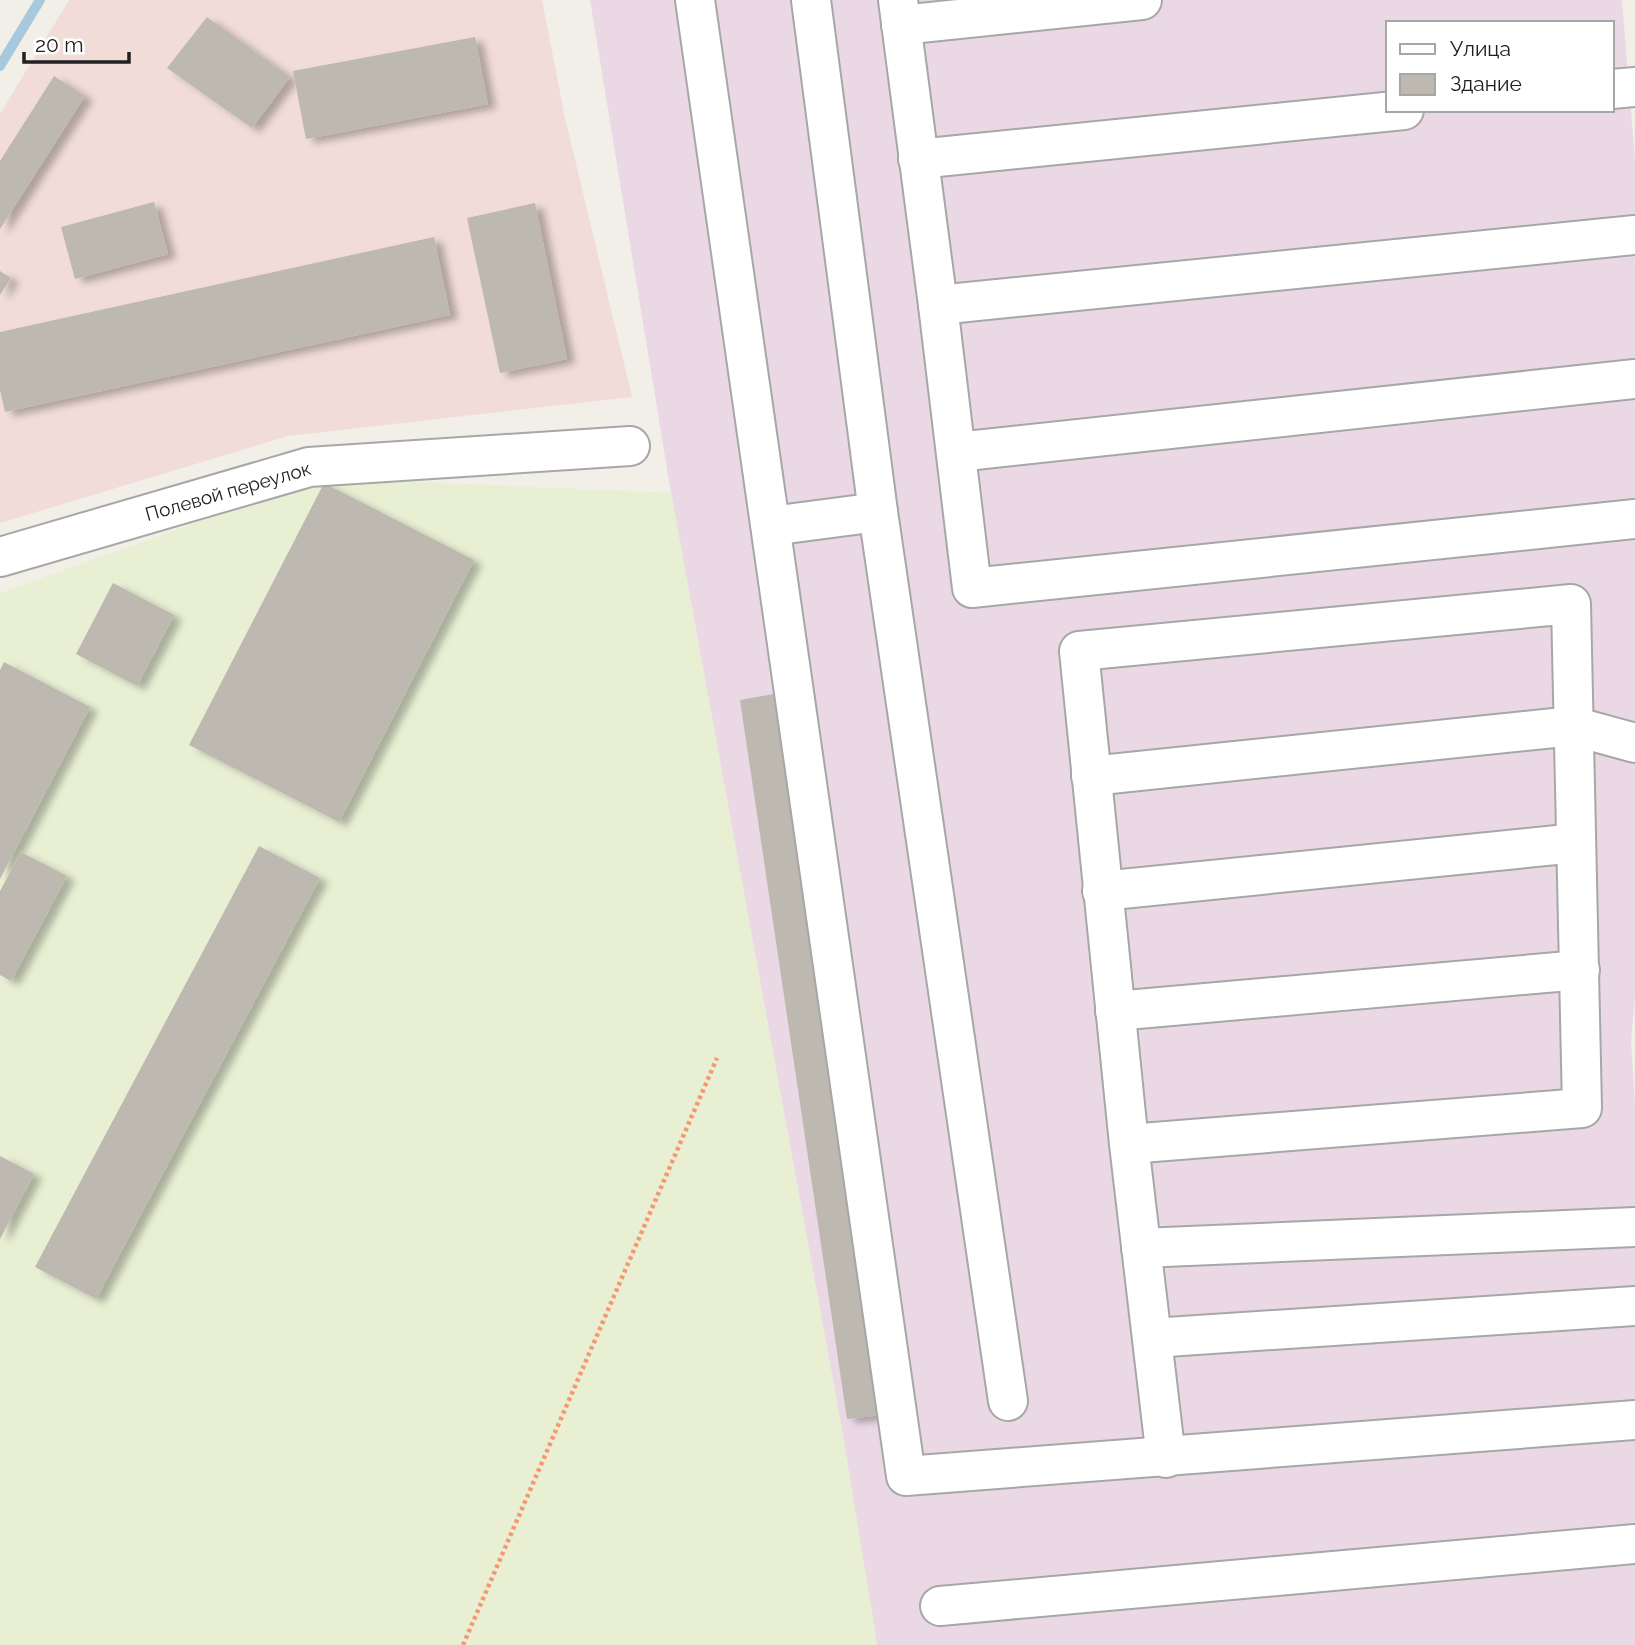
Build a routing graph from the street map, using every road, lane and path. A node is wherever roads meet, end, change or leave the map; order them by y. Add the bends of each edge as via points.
1 (695, 0) edge
2 (811, 0) edge
3 (1142, 0) edge
4 (899, 13) edge
5 (1635, 87) edge
6 (1614, 89) edge
7 (1386, 112) edge
8 (918, 159) junction
9 (1635, 235) edge
10 (938, 305) junction
11 (1635, 379) edge
12 (630, 446) dead end
13 (957, 452) junction
14 (878, 512) junction
15 (1635, 519) edge
16 (771, 526) junction
17 (0, 557) edge
18 (1573, 726) junction
19 (1635, 743) edge
20 (1091, 776) junction
21 (1576, 843) junction
22 (1102, 891) junction
23 (1580, 970) junction
24 (1115, 1011) junction
25 (717, 1058) dead end
26 (1129, 1144) junction
27 (1635, 1227) edge
28 (1141, 1248) junction
29 (1635, 1306) edge
30 (1152, 1338) junction
31 (1007, 1401) dead end
32 (1635, 1420) edge
33 (1166, 1458) junction
34 (1635, 1544) edge
35 (940, 1606) dead end
36 (463, 1645) edge

1 - 16 street
2 - 14 street
3 - 4 street
4 - 8 street
5 - 6 street
7 - 8 street
8 - 10 street
9 - 10 street
10 - 13 street
11 - 13 street
12 - 17 street, Полевой переулок via 309,467
13 - 15 street via 972,588
14 - 16 street
14 - 31 street
16 - 33 street via 906,1476
18 - 19 street
18 - 20 street
18 - 20 street via 1572,604 1079,651
18 - 21 street
20 - 22 street
21 - 22 street
21 - 23 street
22 - 24 street
23 - 24 street
23 - 26 street via 1583,1108
24 - 26 street
25 - 36 path
26 - 28 street
27 - 28 street
28 - 30 street
29 - 30 street
30 - 33 street
32 - 33 street
34 - 35 street

